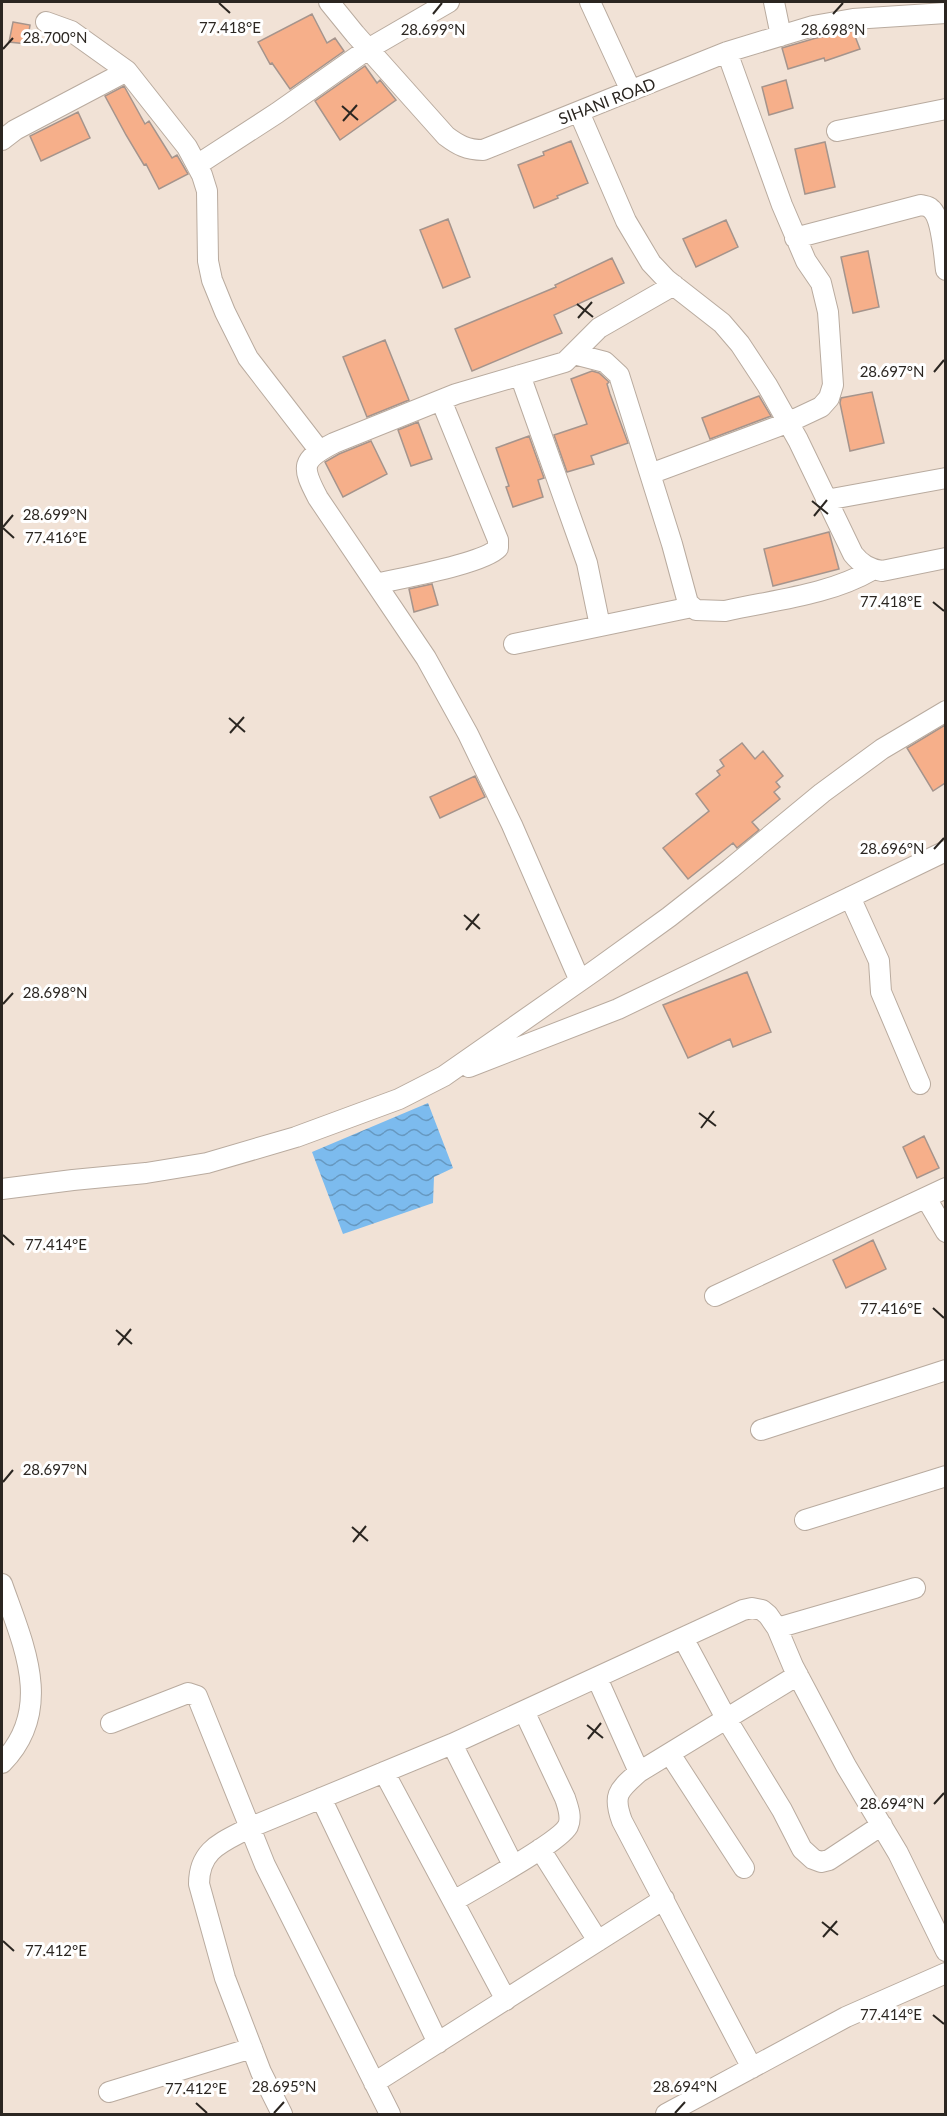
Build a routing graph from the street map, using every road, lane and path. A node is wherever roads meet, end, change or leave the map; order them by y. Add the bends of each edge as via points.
1 (329, 2) edge
2 (449, 2) edge
3 (590, 2) edge
4 (774, 2) edge
5 (945, 13) edge
6 (46, 22) dead end
7 (781, 36) junction
8 (368, 49) junction
9 (727, 52) junction
10 (127, 71) junction
11 (631, 92) junction
12 (945, 109) edge
13 (579, 112) junction
14 (837, 131) dead end
15 (2, 140) edge
16 (197, 165) junction
17 (795, 237) junction
18 (945, 270) edge
19 (674, 285) junction
20 (574, 354) junction
21 (520, 375) junction
22 (441, 400) junction
23 (787, 423) junction
24 (320, 450) junction
25 (650, 474) junction
26 (945, 478) edge
27 (826, 500) junction
28 (945, 558) edge
29 (872, 570) junction
30 (376, 584) junction
31 (692, 607) junction
32 (600, 626) junction
33 (514, 644) dead end
34 (945, 711) edge
35 (945, 851) edge
36 (850, 897) junction
37 (580, 981) junction
38 (444, 1076) junction
39 (920, 1084) dead end
40 (945, 1188) edge
41 (2, 1190) edge
42 (926, 1198) junction
43 (945, 1232) edge
44 (714, 1296) dead end
45 (945, 1370) edge
46 (761, 1430) dead end
47 (945, 1476) edge
48 (805, 1520) dead end
49 (2, 1584) edge
50 (915, 1588) dead end
51 (777, 1628) junction
52 (683, 1638) junction
53 (798, 1675) junction
54 (597, 1677) junction
55 (524, 1711) junction
56 (727, 1720) junction
57 (111, 1723) dead end
58 (452, 1744) junction
59 (670, 1754) junction
60 (2, 1763) edge
61 (384, 1772) junction
62 (639, 1772) junction
63 (321, 1798) junction
64 (882, 1826) junction
65 (249, 1828) junction
66 (540, 1849) junction
67 (513, 1865) junction
68 (744, 1868) dead end
69 (664, 1899) junction
70 (454, 1901) junction
71 (598, 1941) junction
72 (945, 1951) edge
73 (945, 1973) edge
74 (506, 2000) junction
75 (438, 2043) junction
76 (252, 2048) junction
77 (752, 2068) junction
78 (374, 2083) junction
79 (109, 2092) dead end
80 (282, 2115) edge
81 (390, 2115) edge
82 (666, 2115) edge

1 - 8 street, SIHANI ROAD
2 - 8 street
3 - 11 street
4 - 7 street
5 - 7 street, SIHANI ROAD via 853,19
6 - 10 street via 71,31
7 - 9 street, SIHANI ROAD
8 - 13 street, SIHANI ROAD via 446,136 469,150 483,150
8 - 16 street
9 - 11 street, SIHANI ROAD
9 - 17 street
10 - 15 street
10 - 16 street
11 - 13 street, SIHANI ROAD
12 - 14 street
13 - 19 street via 626,221 651,263
16 - 24 street via 207,191 207,261 225,312 248,357
17 - 18 street via 921,205 931,208 936,216
17 - 23 street via 820,283 828,312 833,385 821,407
19 - 20 street via 599,328
19 - 23 street via 722,323 740,344
20 - 21 street via 565,362
20 - 25 street via 605,362 619,375
21 - 22 street
21 - 32 street via 587,563
22 - 24 street
22 - 30 street via 498,548 476,560
23 - 25 street
23 - 27 street
24 - 30 street via 309,459 309,480
25 - 31 street
26 - 27 street
27 - 29 street via 853,554
28 - 29 street
29 - 31 street via 854,581 830,588 725,611 707,612
30 - 37 street via 426,658 468,734
31 - 32 street
32 - 33 street
34 - 37 street via 882,749 822,793 678,910
35 - 36 street
36 - 38 street via 618,1009
36 - 39 street via 879,961 881,992
37 - 38 street
38 - 41 street via 361,1114 207,1163
40 - 42 street
42 - 43 street
42 - 44 street
45 - 46 street
47 - 48 street
49 - 60 street via 32,1687 21,1734
50 - 51 street
51 - 52 street via 762,1610 752,1608
51 - 53 street
52 - 54 street
52 - 56 street
53 - 56 street
53 - 64 street
54 - 55 street
54 - 62 street
55 - 58 street
55 - 66 street via 570,1813 569,1824 562,1833
56 - 59 street
56 - 64 street via 802,1849 813,1859 829,1860
57 - 65 street via 188,1693 197,1696
58 - 61 street
58 - 67 street
59 - 62 street
59 - 68 street
61 - 63 street
61 - 70 street
62 - 69 street via 618,1794 616,1805
63 - 65 street
63 - 75 street
64 - 72 street
65 - 76 street via 218,1844 207,1855 199,1870 199,1884 225,1978
65 - 78 street
66 - 67 street
66 - 71 street
67 - 70 street
69 - 71 street
69 - 77 street
70 - 74 street
71 - 74 street
73 - 77 street via 846,2017
74 - 75 street
75 - 78 street
76 - 79 street
76 - 80 street
77 - 82 street
78 - 81 street

